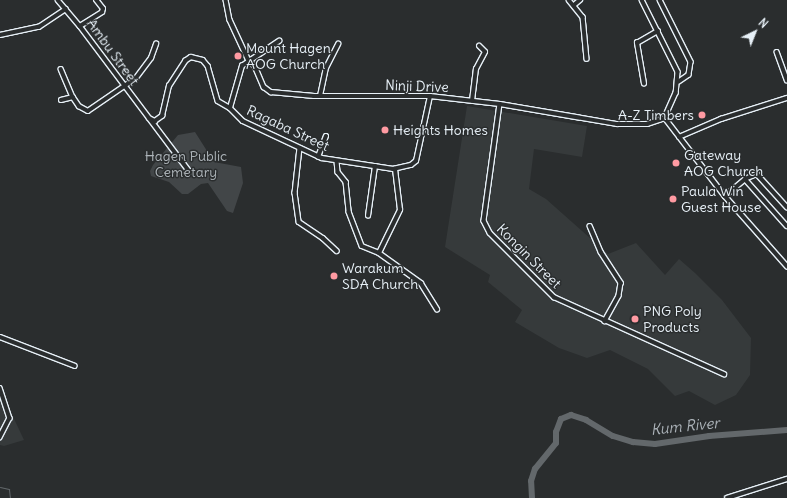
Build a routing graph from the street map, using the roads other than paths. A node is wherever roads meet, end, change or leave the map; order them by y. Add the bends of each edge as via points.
1 (58, 0) edge
2 (96, 0) edge
3 (226, 0) edge
4 (569, 0) edge
5 (580, 0) edge
6 (642, 0) edge
7 (660, 0) edge
8 (574, 5) junction
9 (66, 8) junction
10 (80, 26) junction
11 (658, 31) junction
12 (0, 35) edge
13 (279, 41) dead end
14 (156, 44) dead end
15 (338, 44) dead end
16 (479, 46) dead end
17 (777, 52) dead end
18 (587, 59) dead end
19 (249, 61) junction
20 (61, 69) dead end
21 (787, 80) edge
22 (679, 82) junction
23 (644, 84) dead end
24 (124, 87) junction
25 (320, 96) junction
26 (430, 96) junction
27 (73, 97) junction
28 (787, 98) edge
29 (61, 100) dead end
30 (472, 101) junction
31 (500, 104) junction
32 (230, 108) junction
33 (149, 118) junction
34 (665, 118) junction
35 (326, 136) dead end
36 (679, 137) junction
37 (300, 148) junction
38 (318, 156) junction
39 (337, 161) junction
40 (374, 166) junction
41 (395, 169) junction
42 (190, 172) dead end
43 (745, 178) junction
44 (725, 196) junction
45 (787, 207) edge
46 (368, 216) dead end
47 (590, 226) dead end
48 (787, 226) edge
49 (337, 251) dead end
50 (379, 253) junction
51 (787, 260) edge
52 (784, 263) junction
53 (787, 266) edge
54 (437, 309) dead end
55 (605, 321) junction
56 (0, 337) edge
57 (75, 366) dead end
58 (724, 374) dead end
59 (0, 388) edge
60 (0, 438) edge
61 (787, 479) edge
62 (727, 498) edge

1 - 9 street, Ambu Street
2 - 10 street via 103,9 102,12
3 - 19 street, Ninji Drive via 230,20
4 - 8 street
5 - 8 street
6 - 11 street
7 - 22 street via 691,62 690,75
8 - 18 street via 583,17
9 - 10 street, Ambu Street
9 - 12 street via 38,28
10 - 24 street, Ambu Street
11 - 22 street via 678,72
11 - 23 street via 637,43
13 - 19 street
14 - 24 street via 143,72
15 - 25 street via 326,68
16 - 30 street via 485,52 476,69
17 - 21 street
19 - 25 street, Ninji Drive via 255,66 267,90
19 - 32 street via 242,66
20 - 27 street
22 - 34 street
24 - 27 street via 88,111 79,106
24 - 33 street, Ambu Street
25 - 26 street, Ninji Drive
26 - 30 street, Ninji Drive
26 - 41 street, Ragaba Street via 419,156 411,165
27 - 29 street
28 - 36 street via 721,119
30 - 31 street, Ninji Drive
31 - 34 street, Ninji Drive via 617,124 647,124
31 - 55 street, Kongin Street via 485,226 548,293
32 - 33 street, Ragaba Street via 218,101 208,66 203,60 191,57 185,60 169,86 162,116 155,121
32 - 37 street, Ragaba Street via 243,121
33 - 42 street, Ambu Street
34 - 36 street
35 - 38 street
36 - 44 street
37 - 38 street, Ragaba Street
37 - 49 street via 295,193 299,222 324,238
38 - 39 street, Ragaba Street
39 - 40 street, Ragaba Street
39 - 50 street via 338,172 346,182 349,212 358,240 362,246
40 - 41 street, Ragaba Street
40 - 46 street
41 - 50 street via 400,210
43 - 44 street
43 - 45 street via 757,174
43 - 48 street
44 - 52 street
47 - 55 street via 601,252 621,283 619,296
50 - 54 street via 421,283
51 - 52 street
52 - 53 street
55 - 58 street
56 - 57 street
59 - 60 street via 10,418
61 - 62 street

